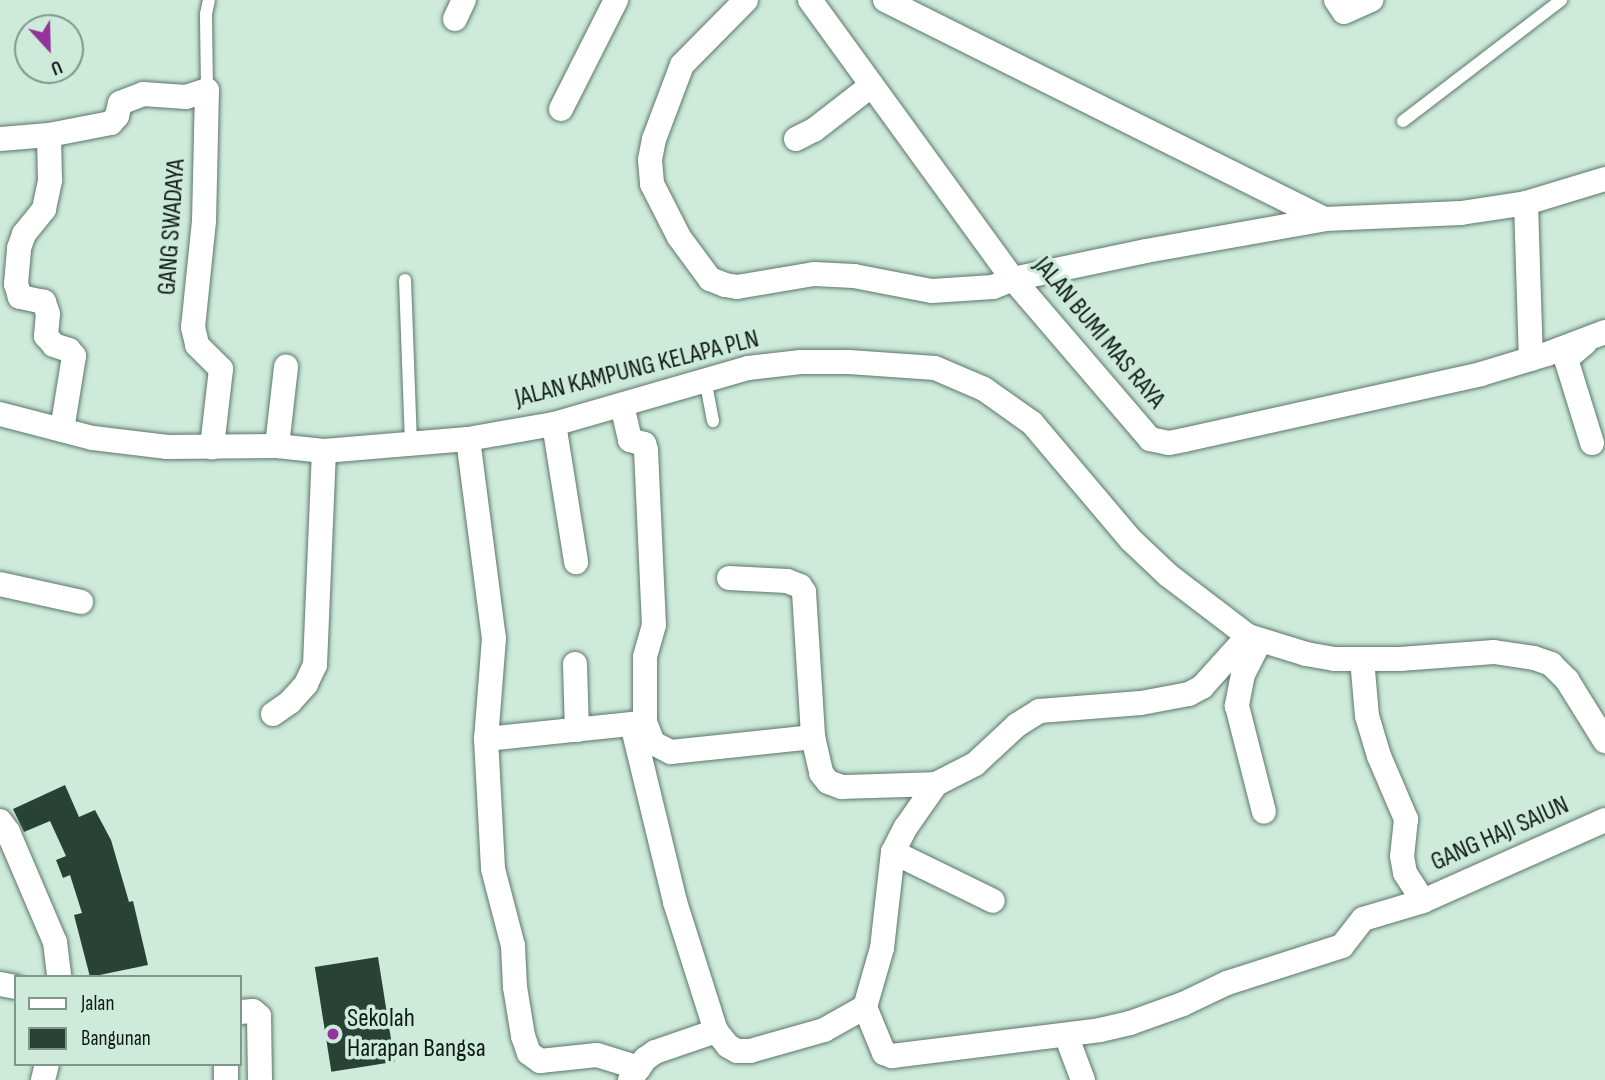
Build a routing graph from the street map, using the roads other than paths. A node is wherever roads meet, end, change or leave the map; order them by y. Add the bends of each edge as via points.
1 (209, 0) edge
2 (617, 0) edge
3 (746, 0) edge
4 (810, 0) edge
5 (885, 0) edge
6 (1336, 0) edge
7 (1371, 0) edge
8 (1561, 0) edge
9 (872, 85) junction
10 (207, 90) junction
11 (561, 109) dead end
12 (1403, 121) dead end
13 (48, 135) junction
14 (0, 139) edge
15 (796, 139) dead end
16 (1605, 179) edge
17 (1526, 203) junction
18 (1325, 219) junction
19 (1013, 279) junction
20 (405, 280) dead end
21 (10, 298) edge
22 (1598, 335) edge
23 (1548, 357) junction
24 (286, 367) dead end
25 (705, 379) junction
26 (622, 405) junction
27 (0, 414) edge
28 (713, 421) dead end
29 (554, 424) junction
30 (62, 430) junction
31 (468, 439) junction
32 (411, 443) junction
33 (1592, 443) dead end
34 (277, 446) junction
35 (212, 447) junction
36 (324, 451) junction
37 (576, 562) dead end
38 (729, 578) dead end
39 (0, 584) edge
40 (81, 601) dead end
41 (1254, 639) junction
42 (1362, 659) junction
43 (575, 664) dead end
44 (273, 714) dead end
45 (639, 723) junction
46 (577, 730) junction
47 (813, 737) junction
48 (486, 739) junction
49 (1605, 741) edge
50 (936, 784) junction
51 (1264, 811) dead end
52 (1605, 820) edge
53 (0, 821) edge
54 (893, 852) junction
55 (993, 901) dead end
56 (1423, 901) junction
57 (59, 975) edge
58 (865, 1007) junction
59 (242, 1012) edge
60 (716, 1031) junction
61 (1066, 1035) junction
62 (634, 1074) edge
63 (260, 1080) edge
64 (1083, 1080) edge

1 - 10 lane, GANG SWADAYA
2 - 11 street
3 - 19 street via 682,65 650,160 652,184 667,216 710,279 737,287 814,274 854,276 956,292 993,288
4 - 9 street, JALAN BUMI MAS RAYA
5 - 18 street
6 - 7 street via 1344,12
8 - 12 lane
9 - 15 street
9 - 19 street, JALAN BUMI MAS RAYA
10 - 13 street via 186,97 143,93 120,103 111,123
10 - 35 street, GANG SWADAYA via 204,221 193,327 197,345 221,369
13 - 14 street
13 - 21 street via 50,180 44,209 24,234
16 - 17 street
17 - 18 street via 1461,214
17 - 23 street
18 - 19 street
19 - 23 street, JALAN BUMI MAS RAYA via 1150,439 1160,442
20 - 32 lane
21 - 30 street via 44,302 46,336 74,356
22 - 23 street, JALAN BUMI MAS RAYA
23 - 33 street
24 - 34 street
25 - 26 street, JALAN KAMPUNG KELAPA PLN
25 - 28 lane
25 - 41 street, JALAN KAMPUNG KELAPA PLN via 748,368 860,362 936,368 984,389 1032,424 1131,540 1168,575
26 - 29 street, JALAN KAMPUNG KELAPA PLN
26 - 45 street via 627,435 632,442 644,444 647,457 654,625 645,657
27 - 30 street, JALAN KAMPUNG KELAPA PLN
29 - 31 street, JALAN KAMPUNG KELAPA PLN
29 - 37 street
30 - 35 street, JALAN KAMPUNG KELAPA PLN via 167,447
31 - 32 street, JALAN KAMPUNG KELAPA PLN
31 - 48 street via 494,638
32 - 36 street, JALAN KAMPUNG KELAPA PLN
34 - 35 street, JALAN KAMPUNG KELAPA PLN
34 - 36 street, JALAN KAMPUNG KELAPA PLN
36 - 44 street via 315,665 306,684
38 - 47 street via 787,581 804,592
39 - 40 street
41 - 42 street, JALAN KAMPUNG KELAPA PLN via 1306,654
41 - 50 street via 1189,694 1141,703 1039,711 975,764
41 - 51 street via 1237,706
42 - 49 street, JALAN KAMPUNG KELAPA PLN via 1494,652 1534,658 1550,664 1567,680
42 - 56 street, GANG HAJI SAIUN via 1367,716 1406,819 1405,873
43 - 46 street
45 - 46 street
45 - 47 street via 653,743 671,752
45 - 60 street via 675,902
46 - 48 street
47 - 50 street via 821,773 828,782 842,787
48 - 62 street via 493,869 513,946 518,1013 529,1053 540,1061 597,1055
50 - 54 street
52 - 56 street, GANG HAJI SAIUN
53 - 57 street via 55,942
54 - 55 street
54 - 58 street via 882,948
56 - 61 street via 1363,919 1342,946 1227,983 1130,1023
58 - 60 street via 824,1030 750,1051 728,1046
58 - 61 street via 884,1053 892,1056
59 - 63 street via 259,1016
60 - 62 street via 655,1052
61 - 64 street

